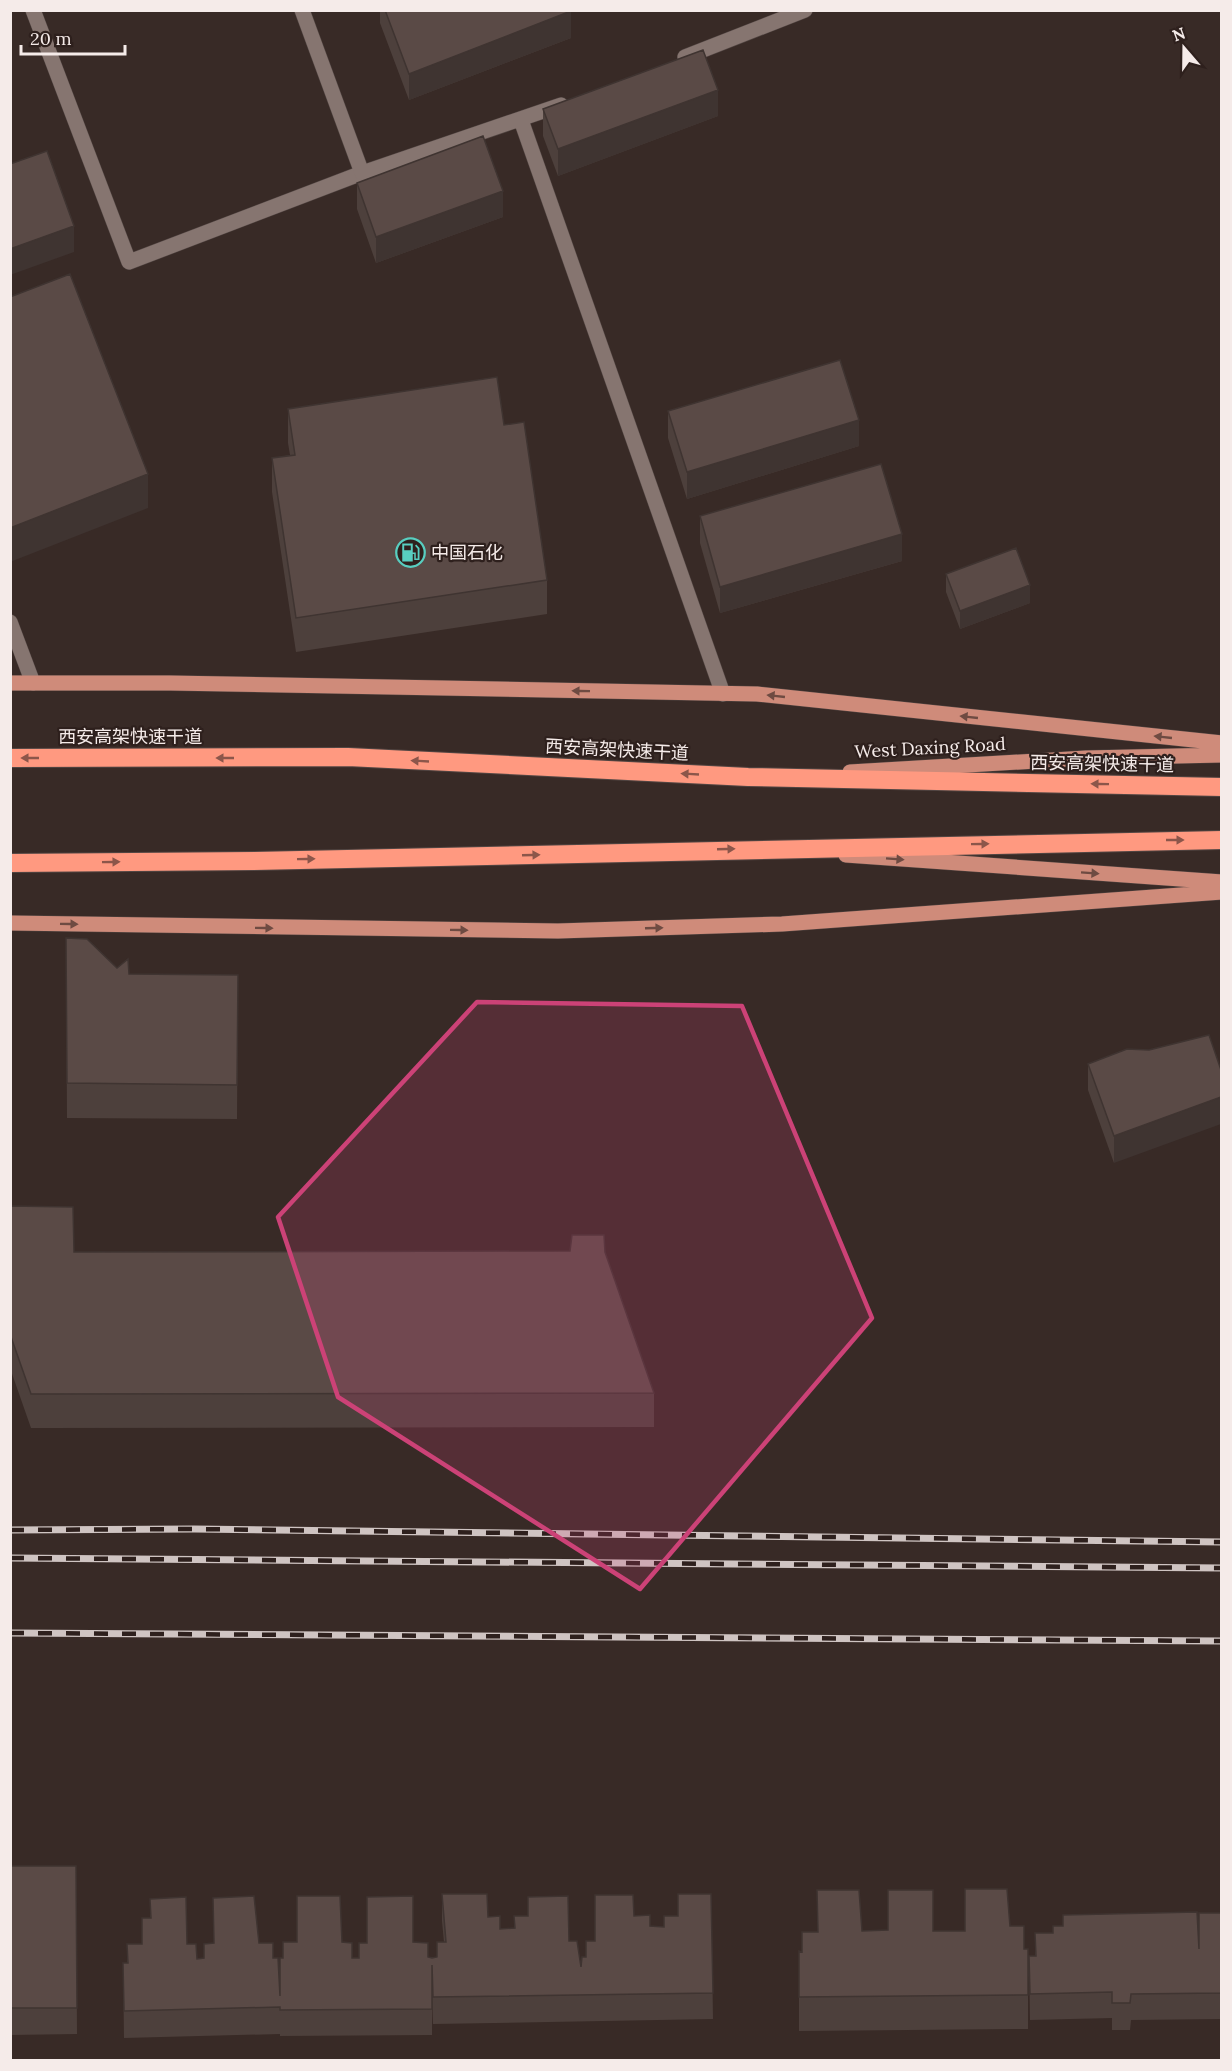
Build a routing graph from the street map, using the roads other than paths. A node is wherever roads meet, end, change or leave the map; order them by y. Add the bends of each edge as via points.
1 (33, 10) edge
2 (302, 10) edge
3 (805, 10) edge
4 (674, 61) edge
5 (576, 99) edge
6 (521, 120) junction
7 (362, 173) junction
8 (10, 622) edge
9 (10, 683) edge
10 (33, 683) junction
11 (723, 694) junction
12 (1221, 744) edge
13 (1221, 755) edge
14 (10, 758) edge
15 (748, 777) junction
16 (1221, 787) edge
17 (1221, 840) edge
18 (753, 849) junction
19 (10, 863) edge
20 (1221, 882) edge
21 (1221, 892) edge
22 (10, 923) edge

1 - 7 street via 129,262
2 - 7 street
3 - 4 street
5 - 6 street
6 - 7 street
6 - 11 street
8 - 10 street
9 - 10 main road
11 -> 10 main road
12 -> 11 main road via 757,694
13 - 15 main road, West Daxing Road via 1086,758
15 -> 14 highway, 西安高架快速干道 via 348,757
16 -> 15 highway, 西安高架快速干道
18 -> 17 highway
19 -> 18 highway
18 -> 20 main road
22 -> 21 main road via 558,932 782,924

